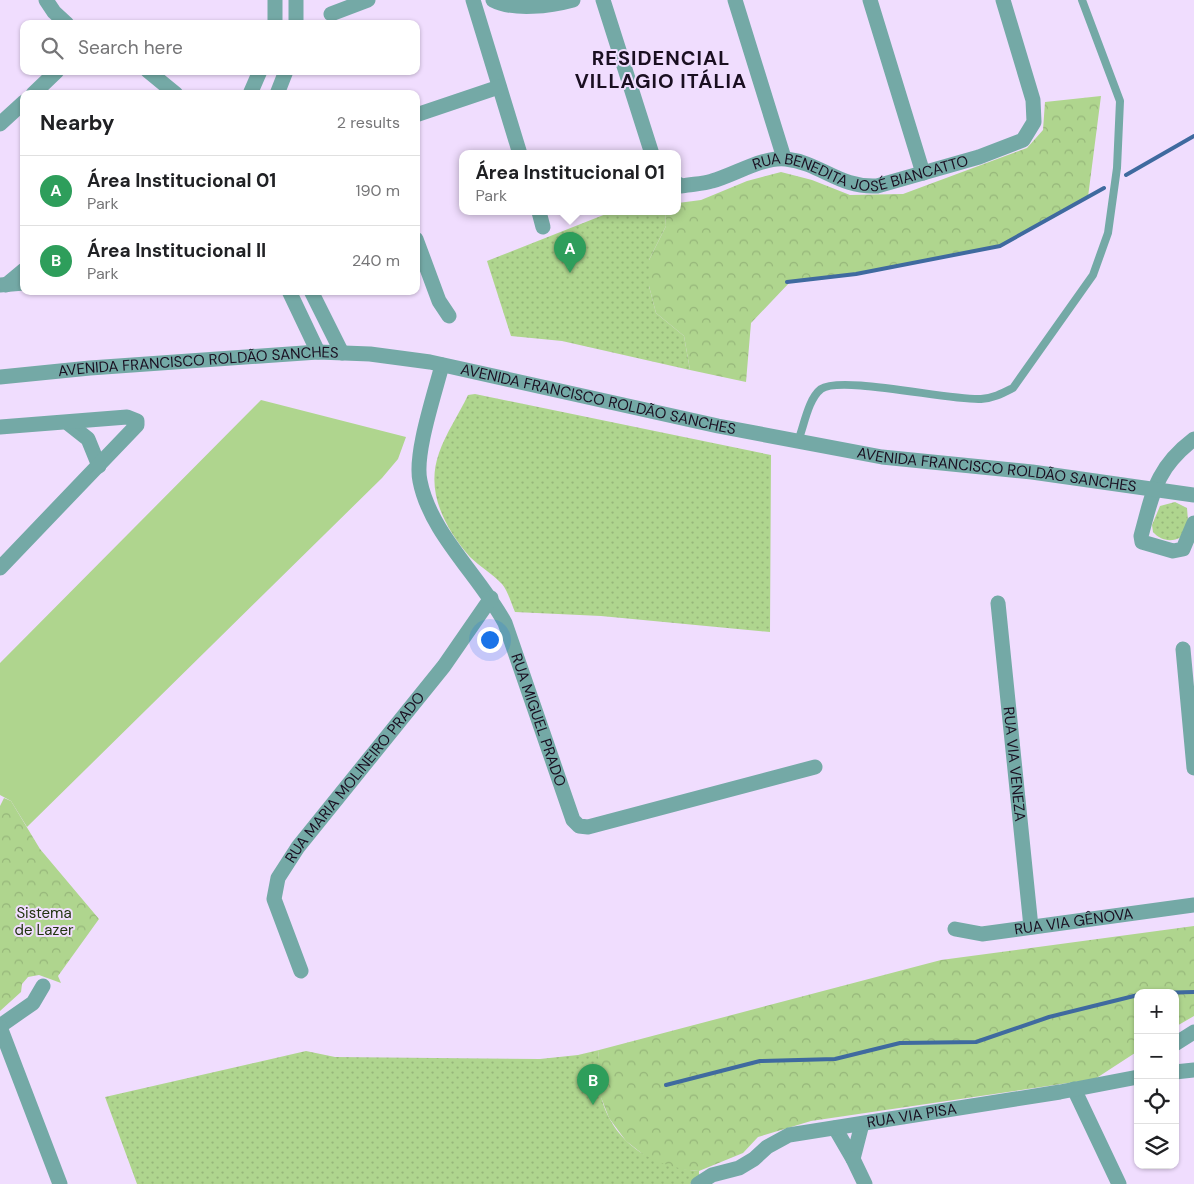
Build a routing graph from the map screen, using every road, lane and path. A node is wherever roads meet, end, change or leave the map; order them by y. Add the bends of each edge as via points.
1 (46, 0) edge
2 (274, 0) edge
3 (296, 0) edge
4 (368, 0) edge
5 (473, 0) edge
6 (573, 0) edge
7 (603, 0) edge
8 (735, 0) edge
9 (870, 0) edge
10 (1003, 0) edge
11 (1082, 0) edge
12 (497, 2) edge
13 (332, 14) dead end
14 (63, 20) edge
15 (275, 20) edge
16 (296, 20) edge
17 (484, 34) junction
18 (53, 75) edge
19 (153, 75) edge
20 (258, 75) edge
21 (284, 75) edge
22 (499, 87) junction
23 (37, 90) edge
24 (171, 90) edge
25 (252, 90) edge
26 (279, 90) edge
27 (20, 106) edge
28 (420, 114) edge
29 (0, 124) edge
30 (519, 150) edge
31 (651, 150) edge
32 (784, 158) junction
33 (923, 173) junction
34 (681, 186) edge
35 (540, 215) edge
36 (543, 226) dead end
37 (420, 253) edge
38 (20, 273) edge
39 (20, 284) edge
40 (3, 285) edge
41 (291, 295) edge
42 (313, 295) edge
43 (448, 316) dead end
44 (318, 352) junction
45 (342, 353) junction
46 (442, 365) junction
47 (0, 377) edge
48 (69, 424) junction
49 (0, 427) edge
50 (1194, 439) edge
51 (798, 441) junction
52 (99, 466) junction
53 (1154, 488) junction
54 (1194, 495) edge
55 (1194, 523) edge
56 (0, 568) edge
57 (491, 598) junction
58 (998, 603) dead end
59 (1183, 649) dead end
60 (815, 767) dead end
61 (1194, 768) edge
62 (1194, 905) edge
63 (1031, 927) junction
64 (955, 929) dead end
65 (301, 971) dead end
66 (44, 986) dead end
67 (0, 1027) edge
68 (1194, 1032) edge
69 (1179, 1041) edge
70 (1134, 1070) edge
71 (1194, 1070) edge
72 (1179, 1072) edge
73 (1134, 1077) edge
74 (1120, 1079) junction
75 (1074, 1089) junction
76 (862, 1124) junction
77 (835, 1128) junction
78 (853, 1159) junction
79 (60, 1184) edge
80 (698, 1184) edge
81 (865, 1184) edge
82 (1119, 1184) edge

1 - 14 street
2 - 15 street
3 - 16 street
4 - 13 street
5 - 17 street
6 - 12 street via 522,7
7 - 31 street
8 - 32 street
9 - 33 street
10 - 33 street, RUA BENEDITA JOSÉ BIANCATTO via 1033,100 1034,122 1023,140
11 - 51 lane via 1120,101 1117,168 1108,233 1093,275 1013,388 1004,394 980,399 827,386 814,396
12 - 17 street
17 - 22 street
18 - 23 street
19 - 24 street
20 - 25 street
21 - 26 street
22 - 28 street
22 - 30 street
27 - 29 street
32 - 33 street, RUA BENEDITA JOSÉ BIANCATTO via 860,187 877,186
32 - 34 street, RUA BENEDITA JOSÉ BIANCATTO via 712,181
35 - 36 street
37 - 43 street
38 - 40 street
39 - 40 street
41 - 44 street
42 - 45 street
44 - 45 street, AVENIDA FRANCISCO ROLDÃO SANCHES
44 - 47 street, AVENIDA FRANCISCO ROLDÃO SANCHES
45 - 46 street, AVENIDA FRANCISCO ROLDÃO SANCHES
46 - 51 street, AVENIDA FRANCISCO ROLDÃO SANCHES
46 - 57 street, RUA MIGUEL PRADO via 422,443 419,479 429,510
48 - 49 street
48 - 52 street via 88,439
48 - 52 street via 127,417 137,421 135,429
50 - 53 street via 1165,466
51 - 53 street, AVENIDA FRANCISCO ROLDÃO SANCHES via 882,457
52 - 56 street
53 - 54 street, AVENIDA FRANCISCO ROLDÃO SANCHES
53 - 55 street via 1142,542 1178,551 1183,549
57 - 60 street, RUA MIGUEL PRADO via 505,623 573,820 579,826 588,827
57 - 65 street, RUA MARIA MOLINEIRO PRADO via 444,666 298,847 278,878 274,899
58 - 63 street, RUA VIA VENEZA
59 - 61 street
62 - 63 street, RUA VIA GÊNOVA
63 - 64 street, RUA VIA GÊNOVA via 982,934
66 - 67 street via 33,1002
67 - 79 street
68 - 69 street
70 - 74 street
71 - 72 street
73 - 74 street, RUA VIA PISA
74 - 75 street, RUA VIA PISA
75 - 76 street, RUA VIA PISA
75 - 82 street
76 - 77 street, RUA VIA PISA
76 - 78 street
77 - 78 street
77 - 80 street, RUA VIA PISA via 790,1135 739,1168 712,1174
78 - 81 street

